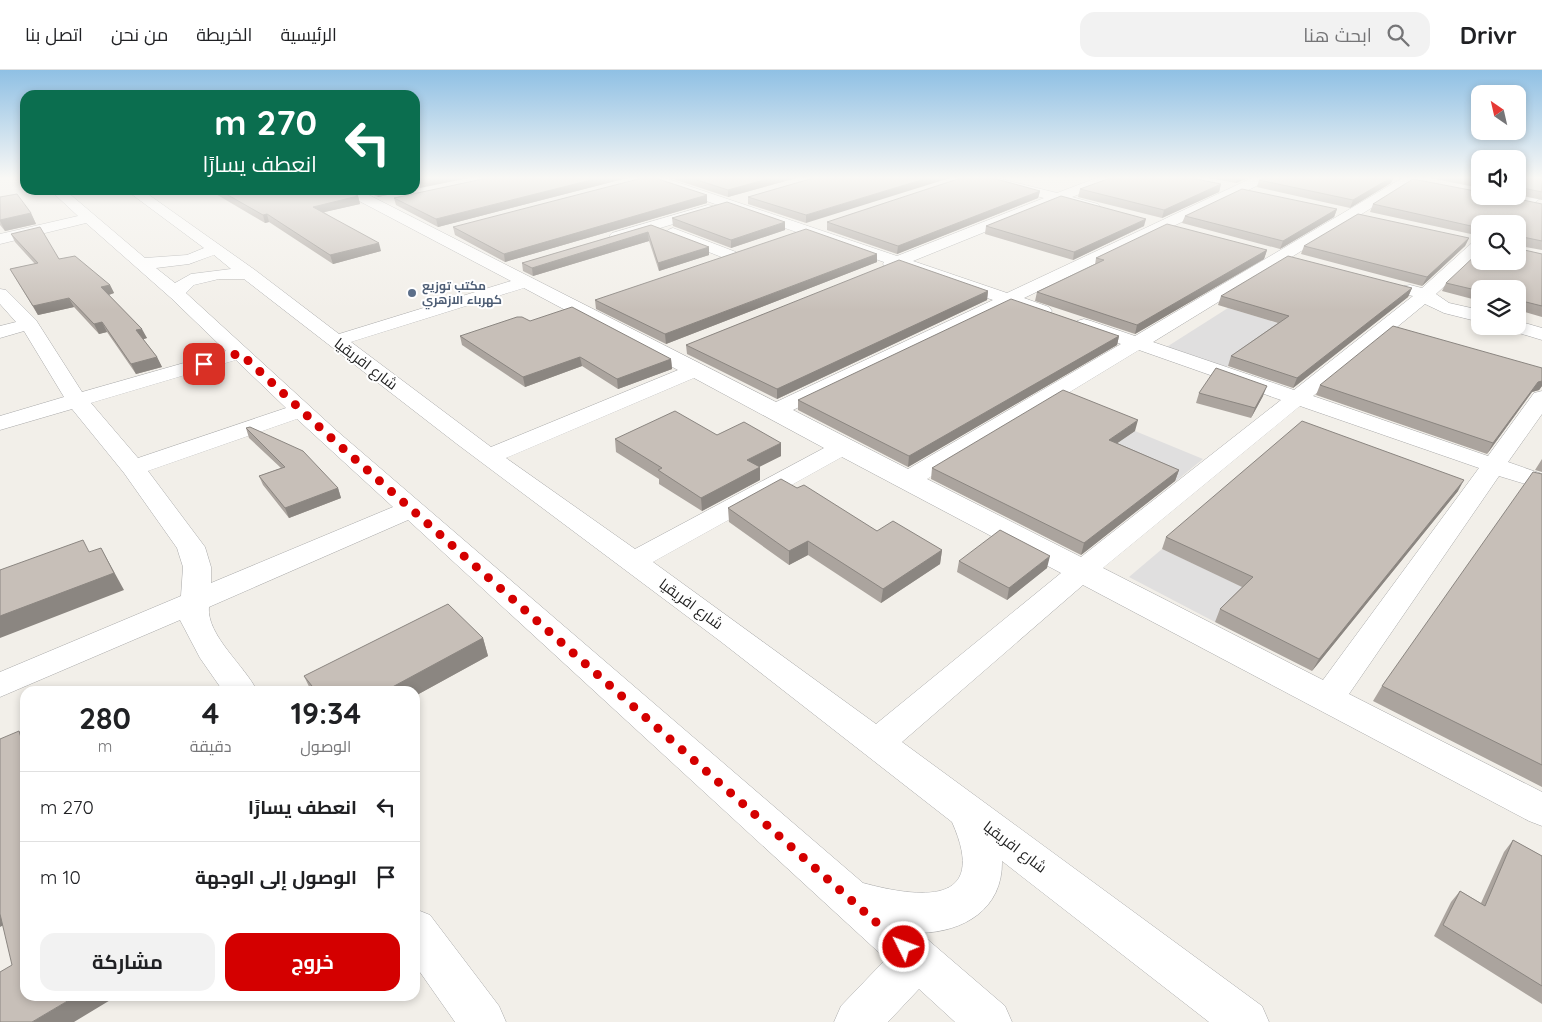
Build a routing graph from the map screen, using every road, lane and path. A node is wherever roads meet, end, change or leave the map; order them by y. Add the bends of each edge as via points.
1 (74, 221) edge
2 (93, 221) edge
3 (177, 221) edge
4 (424, 221) edge
5 (668, 221) edge
6 (782, 221) edge
7 (834, 221) edge
8 (998, 221) edge
9 (1149, 221) edge
10 (1167, 221) edge
11 (1352, 221) edge
12 (1161, 224) junction
13 (653, 226) junction
14 (807, 230) junction
15 (1188, 232) edge
16 (0, 239) edge
17 (782, 239) edge
18 (606, 240) edge
19 (1471, 245) edge
20 (214, 248) junction
21 (748, 250) edge
22 (1262, 251) edge
23 (730, 256) junction
24 (1282, 256) junction
25 (897, 261) junction
26 (712, 262) edge
27 (1306, 262) edge
28 (142, 263) junction
29 (517, 272) junction
30 (870, 272) edge
31 (249, 274) junction
32 (1392, 285) edge
33 (0, 294) edge
34 (176, 294) junction
35 (1426, 294) junction
36 (1009, 300) junction
37 (1471, 313) edge
38 (30, 324) junction
39 (1526, 329) edge
40 (0, 332) edge
41 (1542, 334) edge
42 (335, 341) junction
43 (1136, 343) junction
44 (240, 353) junction
45 (696, 370) junction
46 (1295, 398) junction
47 (1542, 398) edge
48 (77, 400) junction
49 (301, 410) junction
50 (774, 411) junction
51 (0, 423) edge
52 (843, 447) junction
53 (490, 456) junction
54 (1494, 466) junction
55 (132, 468) junction
56 (908, 480) junction
57 (1542, 482) edge
58 (412, 509) junction
59 (633, 562) junction
60 (1082, 571) junction
61 (194, 602) junction
62 (0, 685) edge
63 (237, 686) edge
64 (1328, 698) junction
65 (877, 743) junction
66 (966, 810) junction
67 (1542, 810) edge
68 (852, 900) junction
69 (420, 936) edge
70 (917, 958) junction
71 (483, 1022) edge
72 (857, 1022) edge
73 (989, 1022) edge
74 (1246, 1022) edge

1 - 16 street
2 - 28 street
3 - 20 street, شارع افريقيا
4 - 29 street
5 - 13 street
6 - 14 street
7 - 14 street
8 - 25 street
9 - 12 street
10 - 12 street
11 - 24 street
12 - 15 street
12 - 36 street
13 - 18 street
13 - 23 street
14 - 17 street
14 - 25 street
19 - 35 street
20 - 28 street via 188,259
20 - 31 street, شارع افريقيا
21 - 23 street
22 - 24 street
23 - 26 street
24 - 27 street
24 - 43 street
25 - 30 street
25 - 36 street
28 - 34 street
29 - 42 street
29 - 45 street via 673,350
31 - 34 street via 195,278 181,285
31 - 42 street, شارع افريقيا
32 - 35 street
33 - 38 street
34 - 44 street
35 - 37 street via 1429,300 1438,304
35 - 46 street
36 - 43 street
36 - 50 street
38 - 40 street
38 - 48 street
39 - 41 street
42 - 53 street, شارع افريقيا
43 - 46 street
43 - 56 street
44 - 48 street
44 - 49 street
45 - 50 street
45 - 53 street
46 - 54 street
46 - 60 street
47 - 54 street
48 - 51 street
48 - 55 street
49 - 55 street
49 - 58 street
50 - 52 street
52 - 56 street
52 - 59 street
53 - 59 street, شارع افريقيا
54 - 57 street
54 - 64 street
55 - 61 street via 191,547 197,567
56 - 60 street
58 - 61 street
58 - 68 street
59 - 65 street, شارع افريقيا
60 - 64 street
60 - 65 street
61 - 62 street
61 - 63 street via 193,615 201,635
64 - 67 street
65 - 66 street, شارع افريقيا
66 - 68 street via 978,838 983,867 974,894 943,912 912,913
66 - 74 street, شارع افريقيا
68 - 70 street
69 - 71 street
70 - 72 street
70 - 73 street

